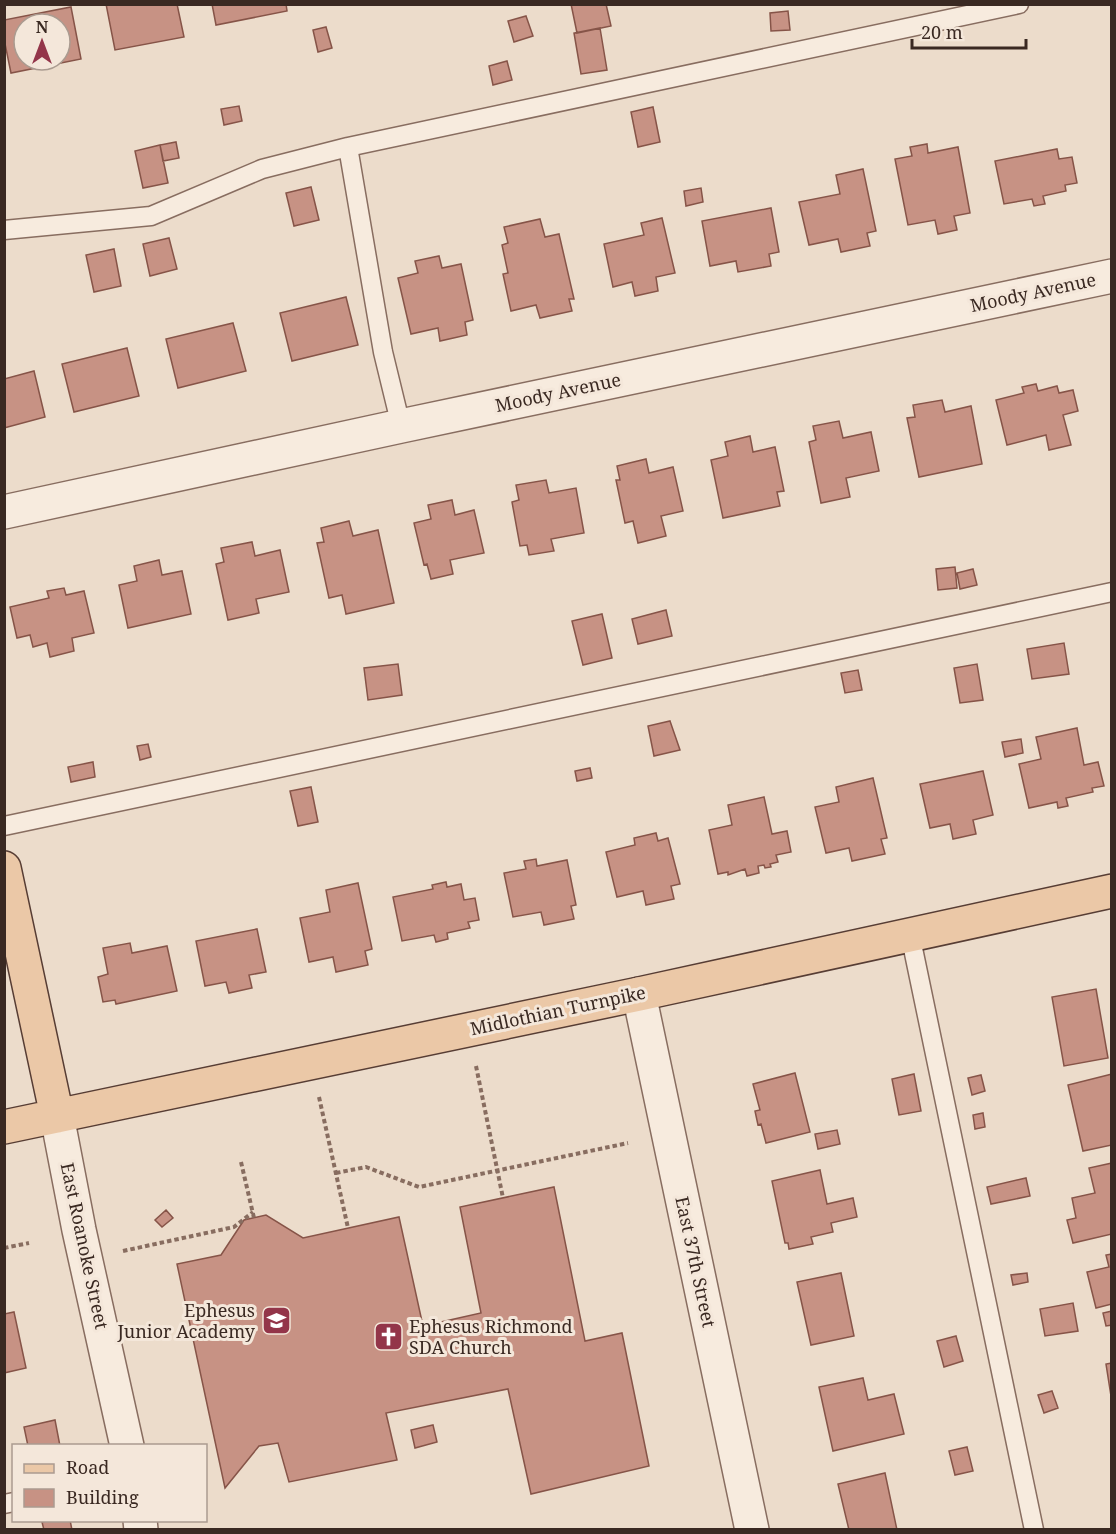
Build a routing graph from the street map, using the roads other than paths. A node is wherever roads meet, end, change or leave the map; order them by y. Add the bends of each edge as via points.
1 (1019, 4) edge
2 (348, 147) junction
3 (4, 230) edge
4 (1112, 276) edge
5 (401, 426) junction
6 (4, 512) edge
7 (1112, 592) edge
8 (4, 826) edge
9 (4, 868) edge
10 (1112, 891) edge
11 (910, 934) junction
12 (639, 994) junction
13 (57, 1116) junction
14 (4, 1127) edge
15 (127, 1444) edge
16 (752, 1530) edge
17 (1034, 1530) edge

1 - 2 lane
2 - 3 lane via 262,170 151,216
2 - 5 lane via 383,352
4 - 5 street, Moody Avenue
5 - 6 street, Moody Avenue
7 - 8 lane
9 - 13 main road
10 - 11 main road, Midlothian Turnpike
11 - 12 main road, Midlothian Turnpike
11 - 17 lane
12 - 13 main road, Midlothian Turnpike
12 - 16 street, East 37th Street
13 - 14 main road, Midlothian Turnpike
13 - 15 street, East Roanoke Street

